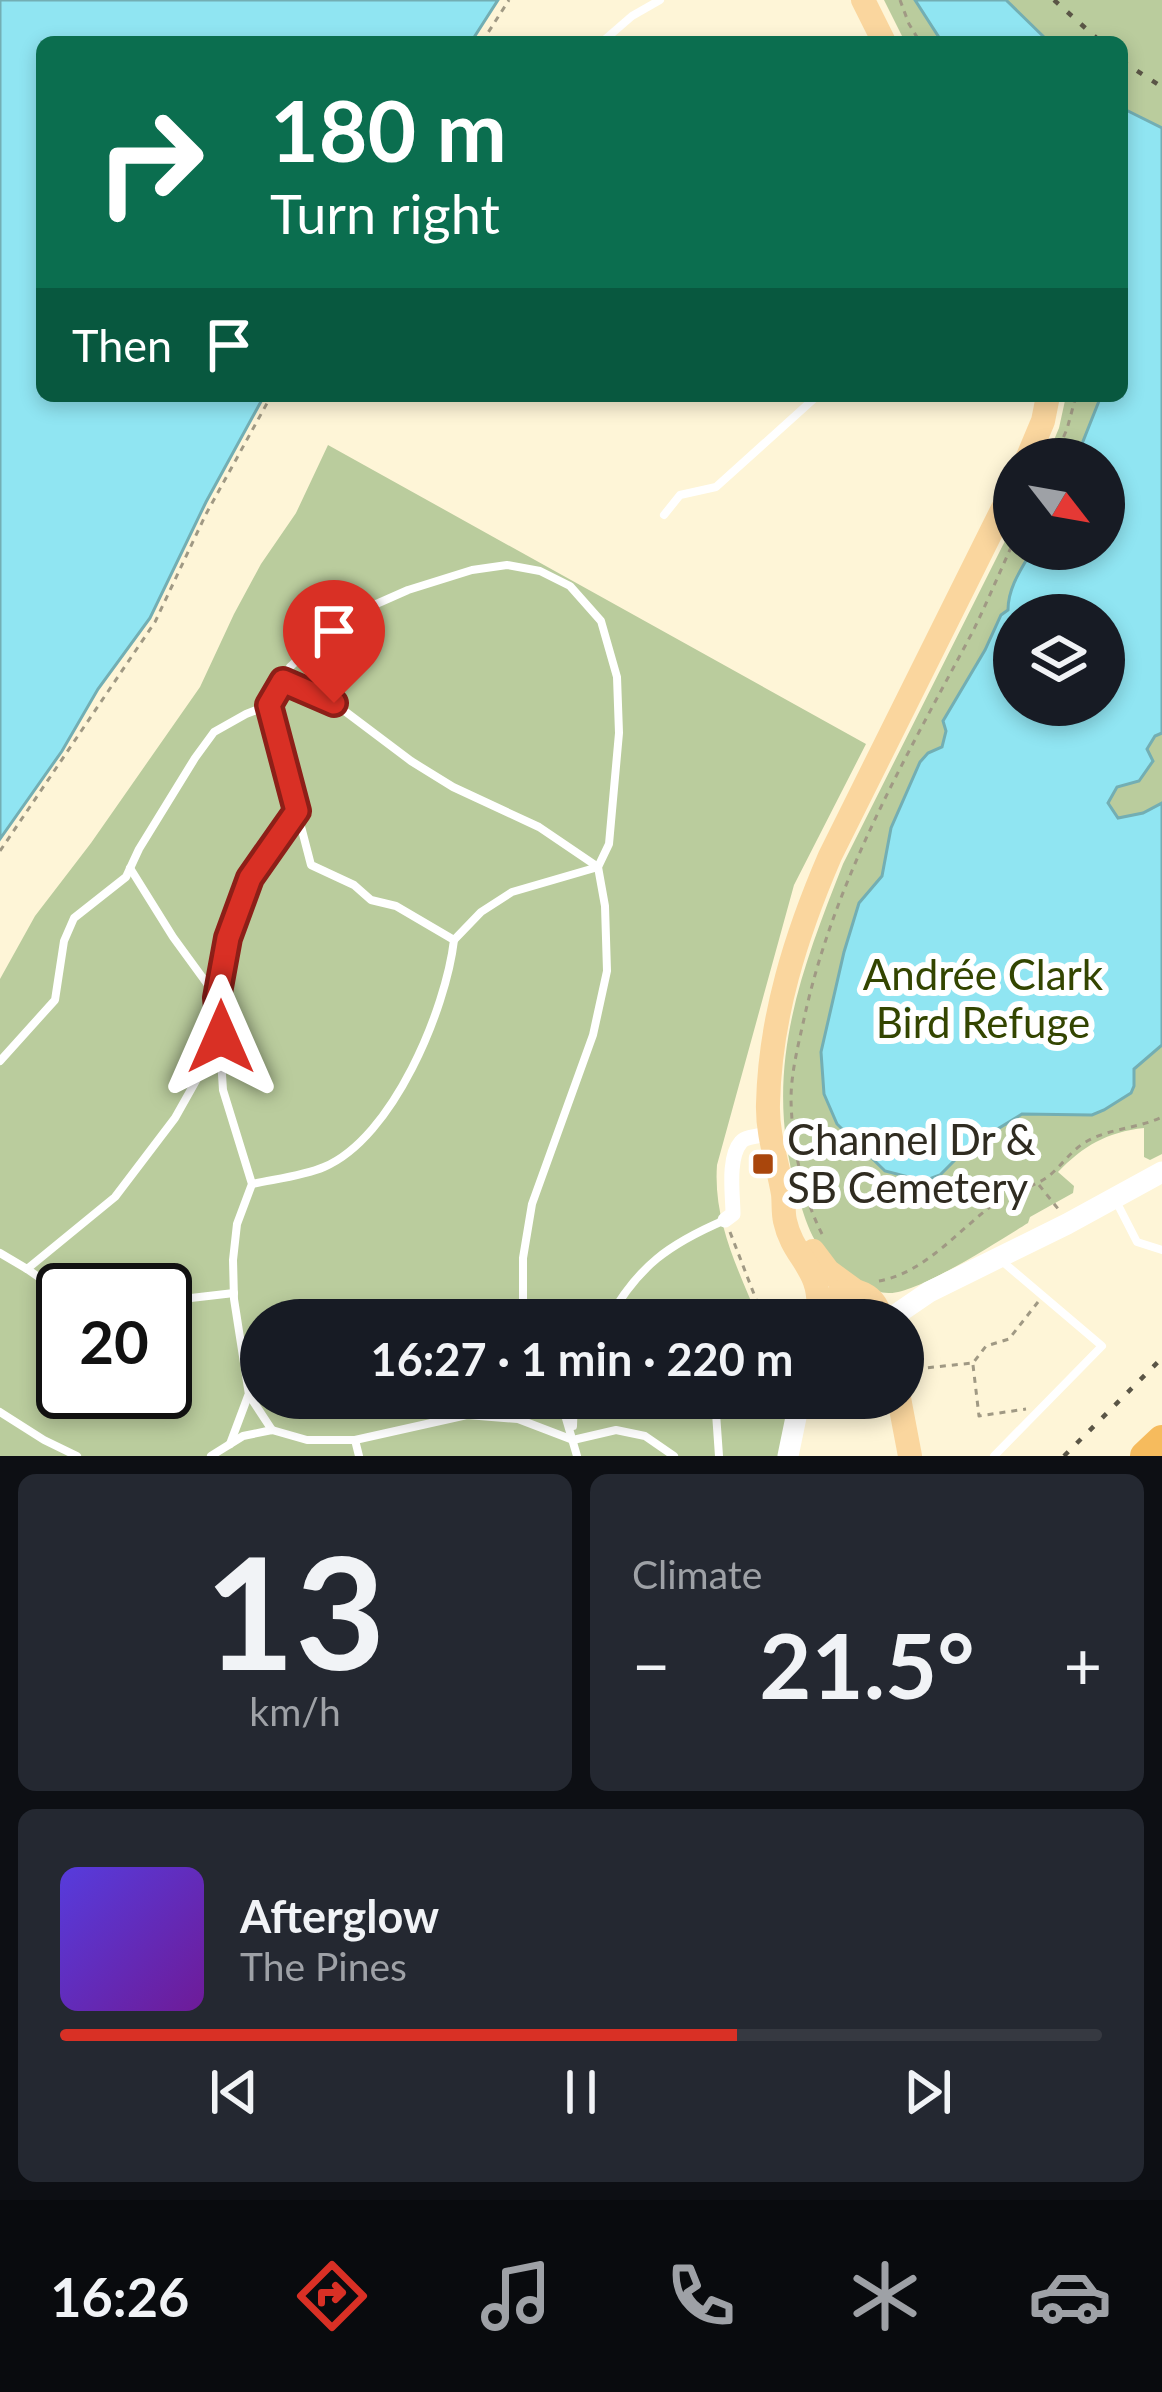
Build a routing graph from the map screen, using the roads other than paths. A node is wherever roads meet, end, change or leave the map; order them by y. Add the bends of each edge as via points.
1 (660, 0) edge
2 (863, 0) edge
3 (609, 36) edge
4 (881, 36) edge
5 (810, 402) edge
6 (1047, 402) edge
7 (1036, 438) edge
8 (664, 515) dead end
9 (993, 528) edge
10 (283, 681) junction
11 (269, 705) junction
12 (297, 811) junction
13 (598, 867) junction
14 (130, 868) junction
15 (454, 940) junction
16 (217, 998) junction
17 (221, 1037) junction
18 (0, 1061) edge
19 (770, 1134) junction
20 (1162, 1172) edge
21 (252, 1184) junction
22 (782, 1193) junction
23 (1114, 1198) junction
24 (727, 1224) joint
25 (1162, 1250) edge
26 (0, 1253) edge
27 (997, 1257) junction
28 (27, 1269) junction
29 (36, 1275) edge
30 (234, 1293) junction
31 (192, 1298) edge
32 (523, 1299) edge
33 (619, 1299) edge
34 (820, 1299) edge
35 (827, 1299) edge
36 (865, 1299) edge
37 (868, 1299) edge
38 (894, 1299) edge
39 (240, 1337) edge
40 (0, 1412) edge
41 (240, 1417) edge
42 (264, 1419) edge
43 (566, 1419) edge
44 (574, 1419) edge
45 (716, 1419) edge
46 (796, 1419) edge
47 (896, 1419) edge
48 (902, 1419) edge
49 (272, 1430) junction
50 (903, 1430) junction
51 (355, 1439) junction
52 (573, 1440) junction
53 (1162, 1440) edge
54 (230, 1444) junction
55 (77, 1456) edge
56 (211, 1456) edge
57 (359, 1456) edge
58 (574, 1456) edge
59 (674, 1456) edge
60 (719, 1456) edge
61 (788, 1456) edge
62 (910, 1456) edge
63 (994, 1456) edge
64 (1145, 1456) edge

1 - 3 lane
2 - 4 main road
5 - 8 lane via 716,487 680,495
6 - 7 main road
9 - 19 main road via 808,907 774,1031
10 - 11 lane
10 - 13 lane via 334,703 411,761
10 - 13 lane via 340,620 408,590 508,565 570,586 601,621 617,677 614,803
11 - 12 lane
11 - 14 lane via 214,732
12 - 15 lane via 311,865
12 - 16 lane via 250,878
13 - 15 lane via 512,892
13 - 32 lane via 607,970 593,1035 532,1204
14 - 16 lane
14 - 18 lane via 74,918 55,1000
15 - 21 lane via 427,1039 381,1118 325,1167
16 - 17 lane
17 - 21 lane via 223,1090
17 - 28 lane via 175,1118 116,1196
19 - 22 main road
19 - 24 street via 740,1144
20 - 23 main road
21 - 30 lane via 237,1224
22 - 34 main road via 785,1225
22 - 37 main road via 818,1258
23 - 25 lane via 1137,1242
23 - 27 main road
24 - 33 lane via 682,1239
26 - 28 lane
27 - 38 main road via 929,1292
27 - 63 lane via 1102,1346
28 - 29 lane
30 - 31 lane
30 - 39 lane
35 - 36 main road via 845,1290
40 - 55 lane
41 - 54 lane
42 - 49 lane
43 - 52 lane
44 - 52 lane
45 - 60 lane
46 - 61 main road
47 - 50 main road
48 - 50 main road
49 - 51 lane via 307,1440
49 - 54 lane
50 - 62 main road
51 - 52 lane via 466,1415 518,1419
51 - 57 lane
52 - 58 lane
52 - 59 lane via 616,1430 645,1436
53 - 64 highway
54 - 56 lane

